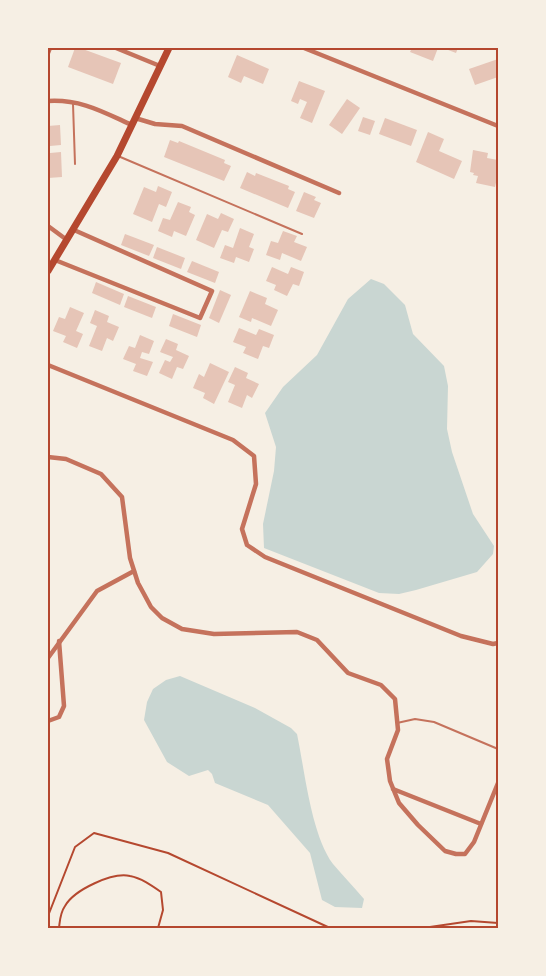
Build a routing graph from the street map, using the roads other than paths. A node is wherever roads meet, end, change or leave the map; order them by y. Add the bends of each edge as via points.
1 (50, 48) edge
2 (116, 48) edge
3 (168, 48) edge
4 (304, 48) edge
5 (48, 54) edge
6 (160, 66) junction
7 (48, 100) edge
8 (73, 102) junction
9 (134, 121) junction
10 (498, 126) edge
11 (117, 156) junction
12 (75, 164) dead end
13 (339, 193) dead end
14 (48, 226) edge
15 (74, 230) junction
16 (302, 234) dead end
17 (67, 240) junction
18 (55, 260) junction
19 (48, 271) edge
20 (48, 365) edge
21 (48, 457) edge
22 (134, 570) junction
23 (59, 641) junction
24 (498, 643) edge
25 (48, 658) edge
26 (48, 721) edge
27 (397, 723) junction
28 (498, 749) edge
29 (498, 783) edge
30 (394, 789) junction
31 (481, 824) junction

1 - 5 street
2 - 6 street
3 - 6 main road
4 - 10 street
6 - 9 main road
7 - 8 street
8 - 9 street
8 - 12 lane
9 - 11 main road
9 - 13 street via 182,126
11 - 15 main road
11 - 16 lane
14 - 17 street
15 - 17 main road
15 - 18 street via 212,291 200,318
17 - 18 main road
18 - 19 main road
20 - 24 street via 233,440 254,456 256,484 242,529 248,545 265,557 461,636
21 - 22 street via 66,459 101,474 122,497
22 - 23 street via 97,591
22 - 27 street via 152,608 182,629 214,634 297,632 317,640 348,673 381,685 395,699
23 - 25 street
23 - 26 street via 64,706 59,716
27 - 28 lane via 415,719 434,722
27 - 30 street via 398,730 387,759
29 - 31 street
30 - 31 street
30 - 31 street via 399,804 445,851 465,854

